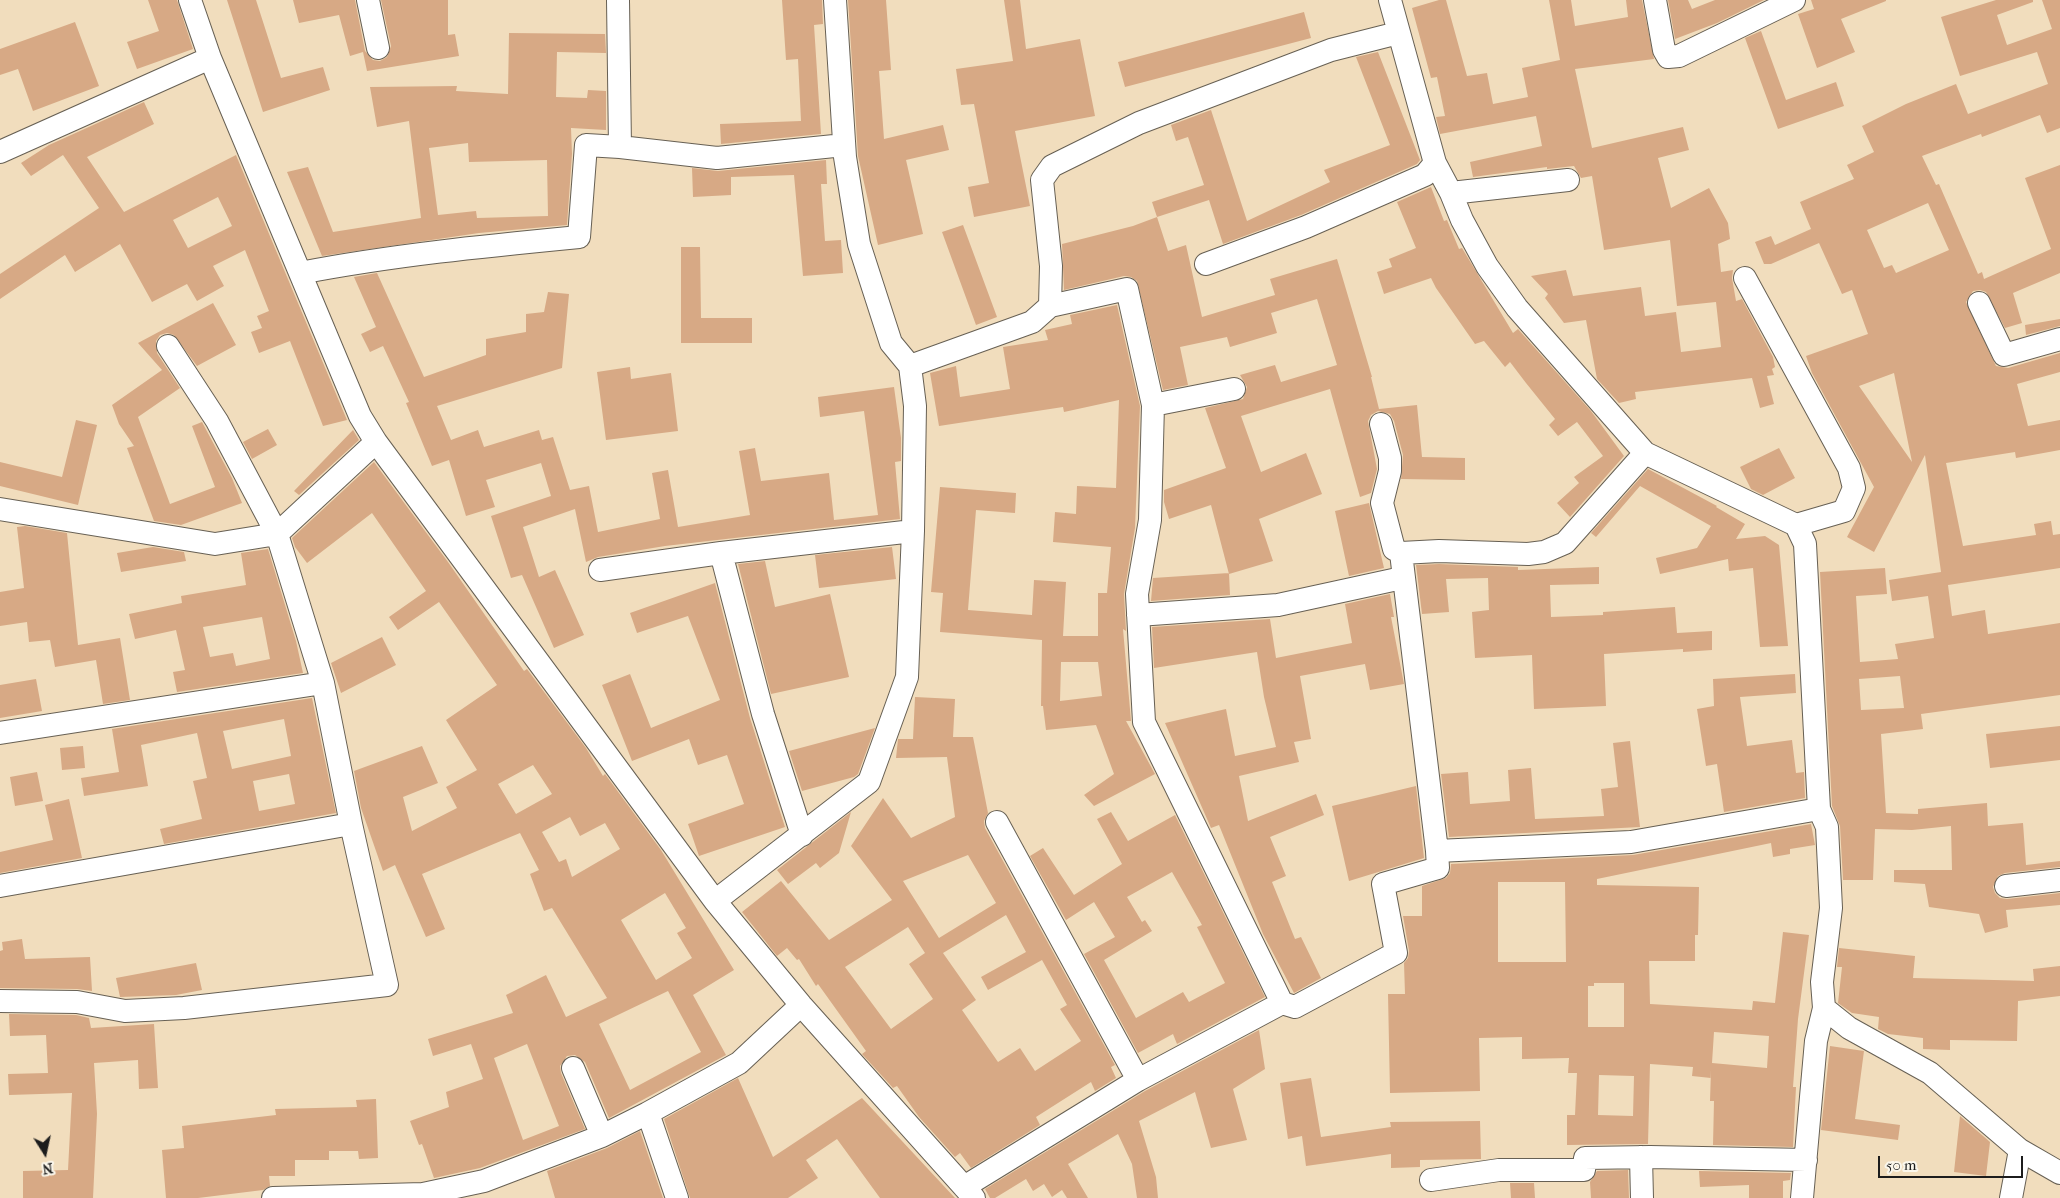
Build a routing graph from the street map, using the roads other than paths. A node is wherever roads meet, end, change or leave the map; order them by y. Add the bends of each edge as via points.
1 (190, 0) edge
2 (368, 0) edge
3 (618, 0) edge
4 (835, 0) edge
5 (1390, 0) edge
6 (1655, 0) edge
7 (1794, 0) edge
8 (1398, 33) junction
9 (378, 48) dead end
10 (210, 58) junction
11 (844, 145) junction
12 (620, 147) junction
13 (0, 152) edge
14 (1435, 163) junction
15 (1568, 180) dead end
16 (1451, 193) junction
17 (1206, 264) dead end
18 (300, 273) junction
19 (1745, 278) dead end
20 (1979, 303) dead end
21 (1050, 306) junction
22 (2060, 339) edge
23 (168, 346) dead end
24 (910, 366) junction
25 (1234, 389) dead end
26 (1153, 404) junction
27 (1382, 424) dead end
28 (376, 442) junction
29 (1645, 453) junction
30 (0, 509) edge
31 (1796, 525) junction
32 (913, 531) junction
33 (277, 534) junction
34 (720, 552) junction
35 (1401, 554) junction
36 (600, 570) dead end
37 (1402, 578) junction
38 (1138, 615) junction
39 (324, 683) junction
40 (0, 733) edge
41 (1819, 809) junction
42 (997, 822) dead end
43 (351, 824) junction
44 (802, 835) junction
45 (1437, 851) junction
46 (2060, 880) edge
47 (0, 886) edge
48 (2006, 886) dead end
49 (715, 901) junction
50 (0, 1001) edge
51 (1282, 1003) junction
52 (801, 1005) junction
53 (1824, 1008) junction
54 (574, 1068) dead end
55 (1138, 1080) junction
56 (648, 1113) junction
57 (602, 1136) junction
58 (2020, 1150) junction
59 (1641, 1157) junction
60 (1806, 1160) junction
61 (2060, 1173) edge
62 (1431, 1180) dead end
63 (969, 1192) edge
64 (273, 1198) edge
65 (677, 1198) edge
66 (1642, 1198) edge
67 (1802, 1198) edge
68 (2011, 1198) edge

1 - 10 street
2 - 9 street
3 - 12 street
4 - 11 street
5 - 8 street
6 - 7 street via 1668,57 1678,56
8 - 14 street
8 - 21 street via 1331,50 1139,122 1052,166 1042,180 1051,266
10 - 13 street
10 - 18 street
11 - 12 street via 717,158
11 - 24 street via 858,244 892,344
12 - 18 street via 586,145 579,237 447,250
14 - 16 street
14 - 17 street via 1416,179 1306,227
15 - 16 street
16 - 29 street via 1487,266 1517,308
18 - 28 street via 360,416
19 - 31 street via 1849,468 1854,488 1844,511
20 - 22 street via 2004,355
21 - 24 street via 1032,322
21 - 26 street via 1127,288
23 - 33 street via 217,422
24 - 32 street via 916,406
25 - 26 street
26 - 38 street via 1150,520 1137,594
27 - 35 street via 1390,471 1382,503 1394,549
28 - 33 street
28 - 49 street
29 - 31 street
29 - 35 street via 1565,543 1544,552
30 - 33 street via 215,544
31 - 41 street via 1804,544
32 - 34 street
32 - 44 street via 907,677 886,740 869,782
33 - 39 street
34 - 36 street
34 - 44 street via 763,714
35 - 37 street
37 - 38 street via 1278,604
37 - 45 street
38 - 51 street via 1144,722
39 - 40 street
39 - 43 street
41 - 45 street via 1631,842
41 - 53 street via 1827,827 1831,908 1822,982
42 - 55 street
43 - 47 street
43 - 50 street via 387,984 184,1008 125,1011 77,1002
44 - 49 street
45 - 51 street via 1438,868 1384,884 1396,953 1295,1007
46 - 48 street
49 - 52 street
51 - 55 street
52 - 56 street via 739,1063
52 - 63 street
53 - 58 street via 1849,1028 1930,1073
53 - 60 street via 1816,1041
54 - 57 street
55 - 63 street
56 - 57 street
56 - 65 street
57 - 64 street via 484,1181 423,1194
58 - 61 street
58 - 68 street
59 - 60 street
59 - 62 street via 1585,1158 1584,1170 1499,1170
59 - 66 street
60 - 67 street

